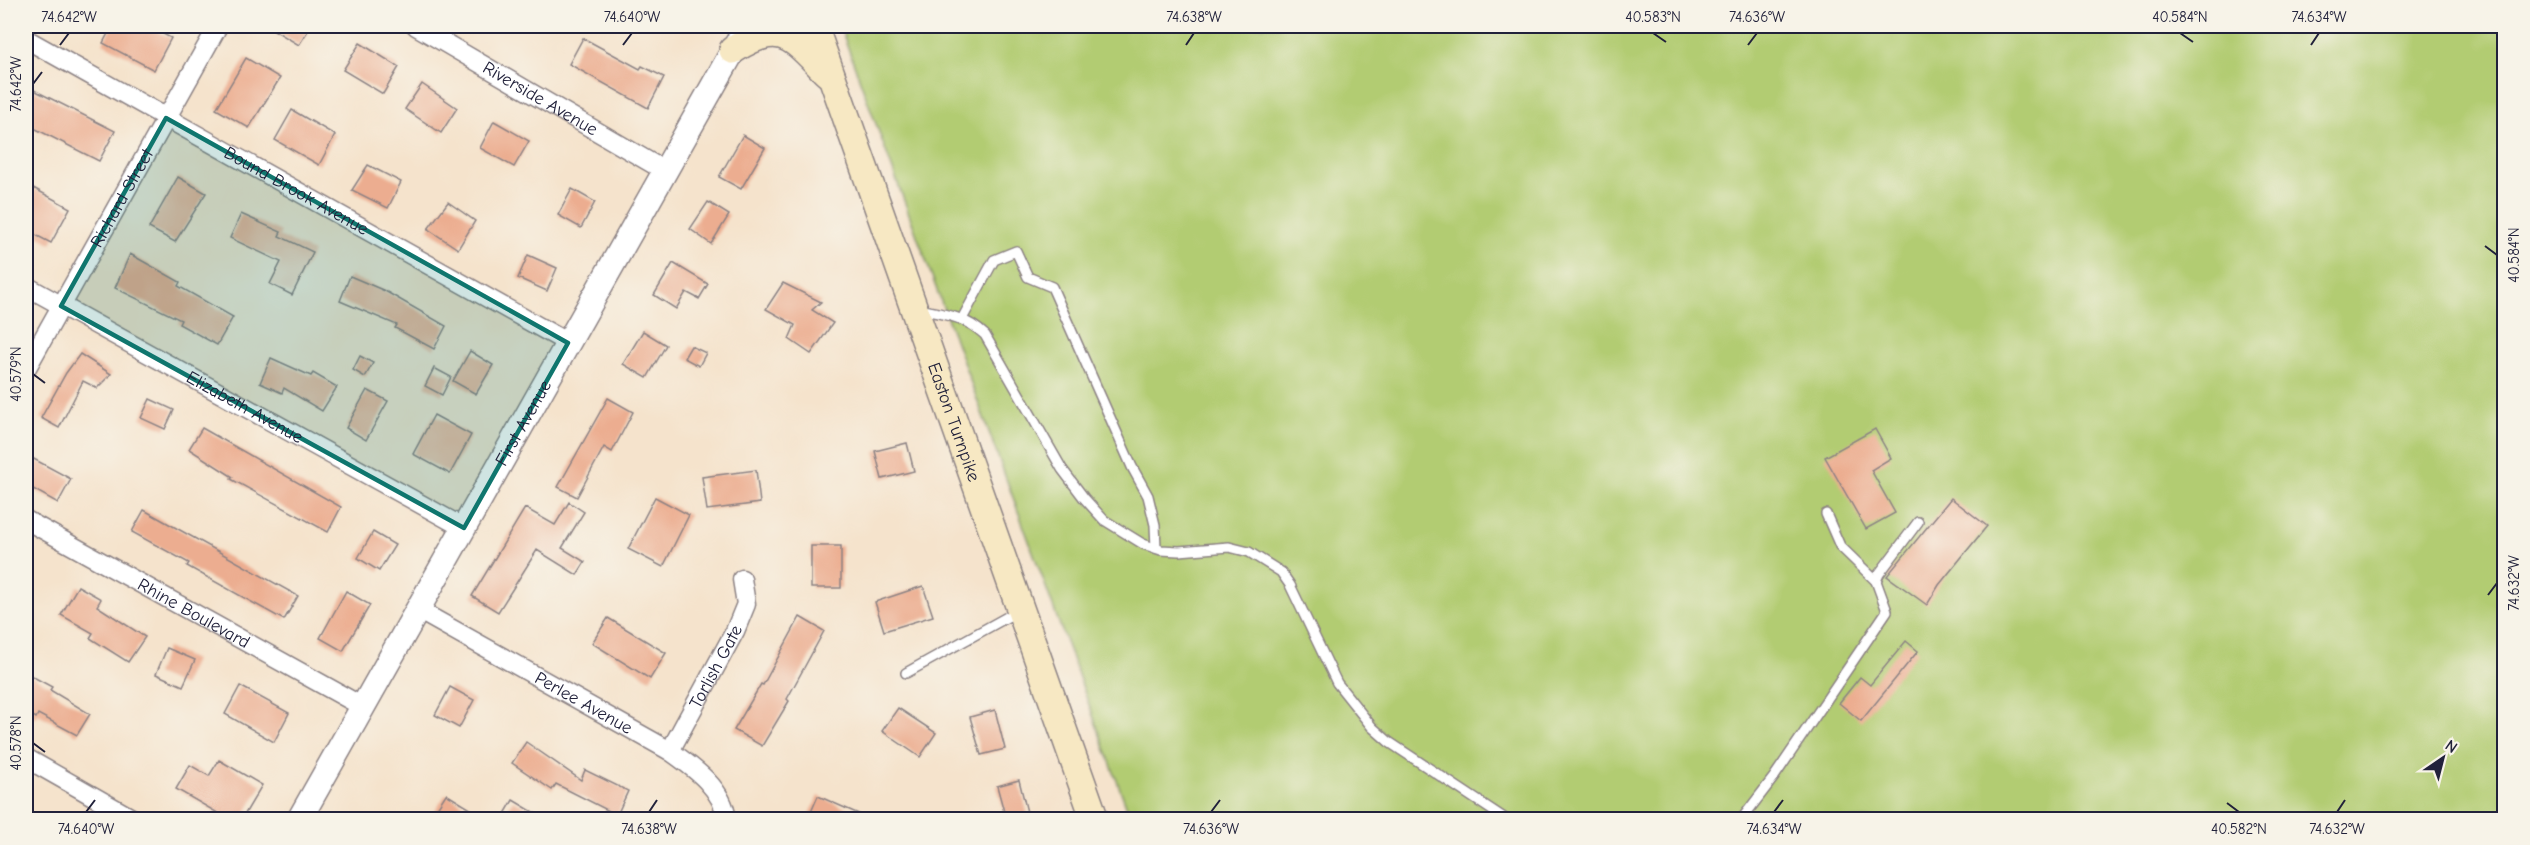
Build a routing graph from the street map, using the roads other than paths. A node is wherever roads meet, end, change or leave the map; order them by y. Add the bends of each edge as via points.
1 (218, 26) edge
2 (416, 26) edge
3 (747, 26) edge
4 (814, 26) edge
5 (26, 39) edge
6 (733, 50) junction
7 (832, 79) junction
8 (166, 118) junction
9 (665, 171) junction
10 (26, 286) edge
11 (61, 306) junction
12 (913, 308) junction
13 (962, 318) junction
14 (568, 343) junction
15 (26, 369) edge
16 (1826, 514) dead end
17 (26, 520) edge
18 (1918, 522) dead end
19 (464, 528) junction
20 (1156, 548) junction
21 (742, 579) dead end
22 (1876, 581) junction
23 (1020, 609) junction
24 (418, 610) junction
25 (906, 673) dead end
26 (363, 707) junction
27 (670, 751) junction
28 (26, 758) edge
29 (135, 819) edge
30 (299, 819) edge
31 (727, 819) edge
32 (1095, 819) edge
33 (1507, 819) edge
34 (1741, 819) edge

1 - 8 street, Richard Street
2 - 9 street, Riverside Avenue
3 - 6 street, First Avenue
4 - 7 main road, Easton Turnpike
5 - 8 street, Bound Brook Avenue
6 - 7 main road via 755,36 777,33 790,39
6 - 9 street, First Avenue
7 - 12 main road, Easton Turnpike
8 - 11 street, Richard Street
8 - 14 street, Bound Brook Avenue
9 - 14 street, First Avenue
10 - 11 street, Elizabeth Avenue
11 - 15 street, Richard Street
11 - 19 street, Elizabeth Avenue
12 - 13 lane
12 - 23 main road, Easton Turnpike
13 - 20 lane via 985,335 1062,469 1084,498 1104,520
13 - 20 lane via 994,260 1016,251 1028,277 1052,287 1148,496
14 - 19 street, First Avenue
16 - 22 lane via 1840,546
17 - 26 street, Rhine Boulevard
18 - 22 lane
19 - 24 street, First Avenue
20 - 33 lane via 1179,551 1229,547 1249,552 1281,573 1337,683 1372,727
21 - 27 street, Torlish Gate via 746,604 735,632
22 - 34 lane via 1887,610 1774,777
23 - 25 lane
23 - 32 main road, Easton Turnpike
24 - 26 street, First Avenue
24 - 27 street, Perlee Avenue
26 - 30 street, First Avenue
27 - 31 street, Perlee Avenue via 697,770 713,788
28 - 29 street

